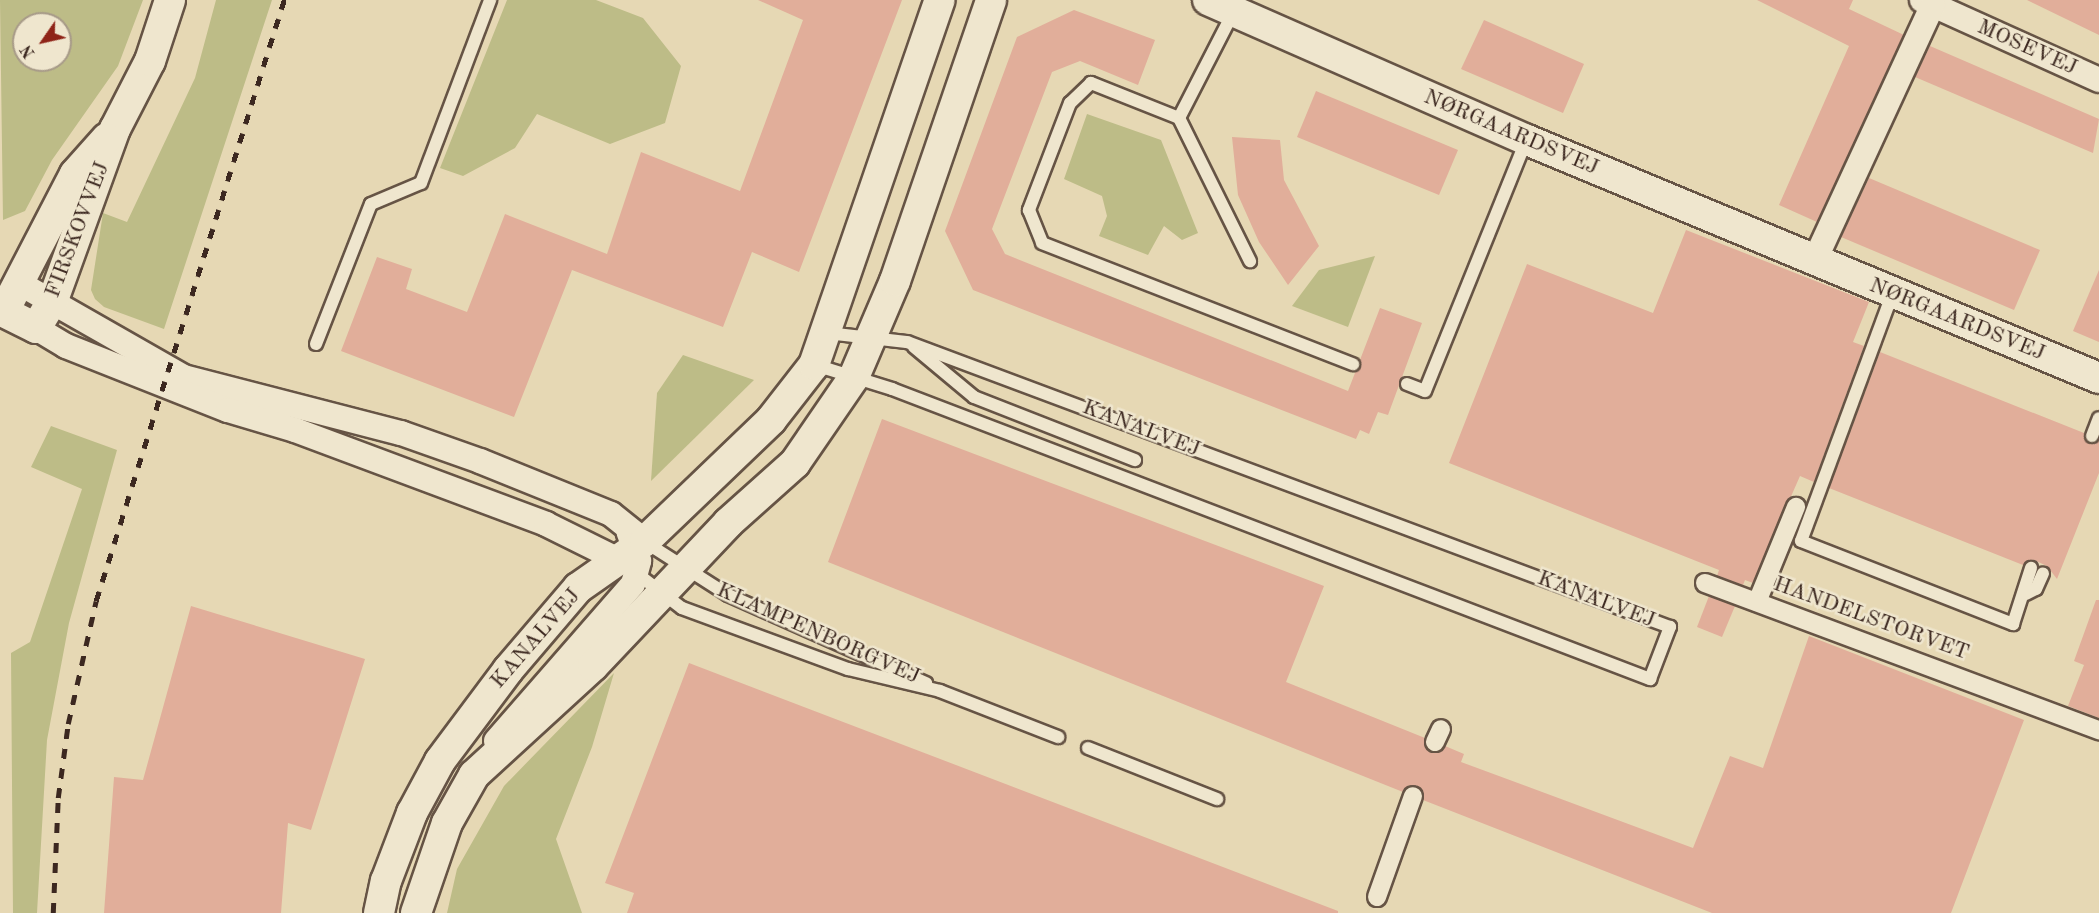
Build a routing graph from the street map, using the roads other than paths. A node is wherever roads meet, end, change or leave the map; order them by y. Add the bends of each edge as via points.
1 (170, 0) edge
2 (490, 0) edge
3 (940, 0) edge
4 (991, 0) edge
5 (1928, 3) edge
6 (1221, 6) edge
7 (2099, 80) edge
8 (1179, 118) junction
9 (115, 129) junction
10 (1527, 140) junction
11 (1250, 261) dead end
12 (1814, 262) junction
13 (9, 279) edge
14 (1892, 295) junction
15 (53, 300) junction
16 (2, 311) edge
17 (36, 328) junction
18 (826, 333) junction
19 (875, 335) junction
20 (907, 342) junction
21 (316, 344) dead end
22 (814, 364) junction
23 (1353, 364) dead end
24 (854, 377) junction
25 (2099, 378) edge
26 (1407, 384) dead end
27 (2099, 418) edge
28 (2092, 436) dead end
29 (1135, 460) dead end
30 (1796, 507) dead end
31 (634, 556) junction
32 (687, 571) junction
33 (2037, 571) dead end
34 (1705, 583) dead end
35 (662, 596) junction
36 (1757, 603) junction
37 (940, 691) junction
38 (2099, 730) edge
39 (1058, 737) dead end
40 (1088, 748) dead end
41 (474, 775) junction
42 (1413, 796) dead end
43 (1217, 799) dead end
44 (1377, 897) dead end
45 (380, 913) edge
46 (416, 913) edge

1 - 9 street, FIRSKOVVEJ via 150,61
2 - 21 lane via 421,183 371,204
3 - 18 street, KANALVEJ
4 - 19 street
5 - 7 street, MOSEVEJ
5 - 12 street
6 - 8 lane
6 - 10 street, NØRGAARDSVEJ
8 - 11 lane
8 - 23 lane via 1091,82 1070,103 1029,210 1042,243
9 - 13 street, FIRSKOVVEJ via 75,174
9 - 15 street, FIRSKOVVEJ
10 - 12 street, NØRGAARDSVEJ
10 - 26 lane via 1425,391
12 - 14 street, NØRGAARDSVEJ
13 - 15 street
13 - 16 street, FIRSKOVVEJ
14 - 25 street, NØRGAARDSVEJ
14 - 33 lane via 1801,541 2013,624 2026,594 2036,588
15 - 17 street, FIRSKOVVEJ
15 - 31 street via 184,376 401,433 611,514
16 - 17 street
17 - 31 street via 66,346 228,410 295,430
18 - 19 lane, KANALVEJ
18 - 22 street, KANALVEJ
19 - 20 lane, KANALVEJ
19 - 24 street
20 - 24 lane, KANALVEJ via 1670,627 1650,679
20 - 29 lane via 974,398
22 - 24 lane, KANALVEJ
22 - 31 street, KANALVEJ via 771,420
24 - 32 street via 809,448 728,523
27 - 28 lane
30 - 36 street
31 - 32 lane, KLAMPENBORGVEJ
31 - 35 lane, KLAMPENBORGVEJ
31 - 41 street
31 - 45 street, KANALVEJ via 578,588 508,670 440,761 408,822 386,881
32 - 35 street
32 - 37 lane, KLAMPENBORGVEJ via 728,595 901,669
34 - 36 street, HANDELSTORVET
35 - 37 lane, KLAMPENBORGVEJ via 682,608 848,669
35 - 41 street
36 - 38 street, HANDELSTORVET
37 - 39 lane
40 - 43 lane
41 - 46 street via 447,823
42 - 44 street

